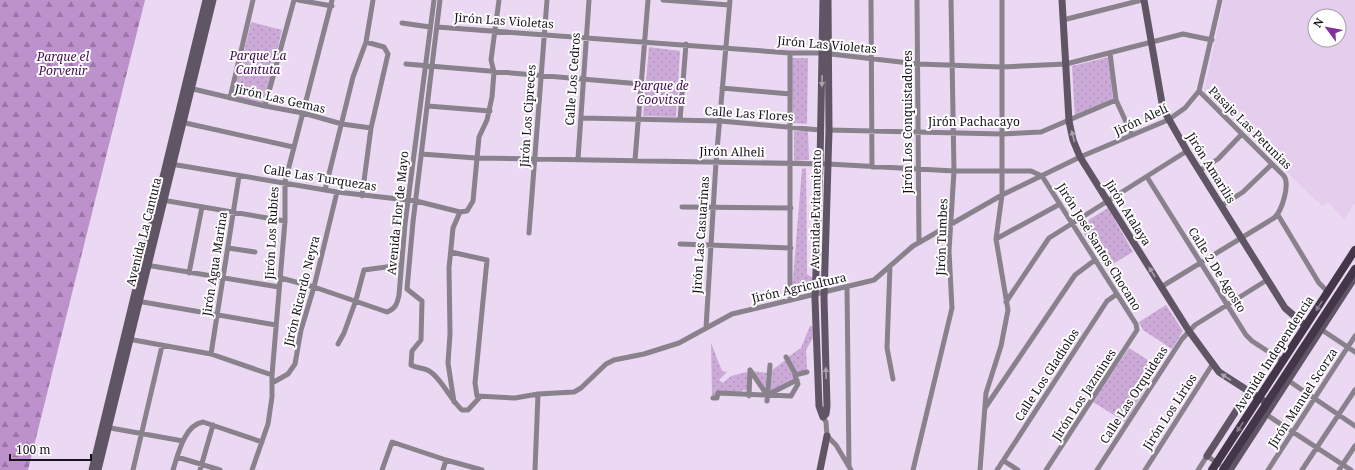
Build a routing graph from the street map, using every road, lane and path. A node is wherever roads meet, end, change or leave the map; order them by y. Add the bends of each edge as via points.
1 (206, 0) edge
2 (213, 0) edge
3 (253, 0) edge
4 (294, 0) edge
5 (298, 0) edge
6 (332, 0) edge
7 (373, 0) edge
8 (434, 0) edge
9 (440, 0) edge
10 (499, 0) edge
11 (547, 0) edge
12 (589, 0) edge
13 (648, 0) edge
14 (663, 0) edge
15 (823, 0) edge
16 (828, 0) edge
17 (871, 0) edge
18 (917, 0) edge
19 (951, 0) edge
20 (1002, 0) edge
21 (1062, 0) edge
22 (1143, 0) edge
23 (1220, 0) edge
24 (689, 1) edge
25 (730, 2) edge
26 (332, 6) junction
27 (1063, 20) junction
28 (402, 23) dead end
29 (430, 27) junction
30 (437, 27) junction
31 (495, 30) junction
32 (544, 34) junction
33 (586, 36) junction
34 (1212, 40) junction
35 (644, 41) junction
36 (366, 42) junction
37 (1151, 42) junction
38 (686, 44) junction
39 (726, 47) junction
40 (790, 52) junction
41 (1110, 53) junction
42 (825, 54) junction
43 (871, 58) junction
44 (406, 64) dead end
45 (918, 64) junction
46 (1066, 64) junction
47 (952, 65) junction
48 (426, 66) junction
49 (431, 67) junction
50 (1002, 67) junction
51 (494, 72) junction
52 (540, 75) junction
53 (583, 79) junction
54 (641, 84) junction
55 (188, 88) junction
56 (722, 88) junction
57 (1199, 91) junction
58 (790, 94) junction
59 (230, 98) junction
60 (1116, 100) junction
61 (265, 106) junction
62 (428, 106) junction
63 (490, 110) junction
64 (303, 113) junction
65 (580, 118) junction
66 (639, 119) junction
67 (680, 120) junction
68 (1168, 120) junction
69 (179, 121) junction
70 (720, 121) junction
71 (1069, 121) junction
72 (342, 124) junction
73 (791, 127) junction
74 (371, 128) junction
75 (820, 130) junction
76 (829, 130) junction
77 (872, 131) junction
78 (918, 132) junction
79 (953, 133) junction
80 (1002, 134) junction
81 (1242, 134) junction
82 (1132, 135) junction
83 (293, 148) junction
84 (1187, 151) junction
85 (421, 154) junction
86 (476, 158) junction
87 (536, 158) junction
88 (1080, 158) junction
89 (578, 159) junction
90 (635, 160) junction
91 (716, 162) junction
92 (169, 163) junction
93 (791, 163) junction
94 (824, 164) junction
95 (1272, 164) junction
96 (872, 167) junction
97 (918, 169) junction
98 (1002, 170) junction
99 (954, 171) junction
100 (1199, 171) junction
101 (239, 176) junction
102 (1042, 176) junction
103 (1147, 177) junction
104 (285, 182) junction
105 (325, 190) junction
106 (337, 192) junction
107 (1002, 195) junction
108 (362, 196) junction
109 (161, 199) junction
110 (409, 200) junction
111 (416, 201) junction
112 (1108, 202) junction
113 (1060, 204) junction
114 (1221, 206) junction
115 (202, 207) junction
116 (682, 207) dead end
117 (713, 207) junction
118 (791, 208) junction
119 (460, 212) junction
120 (234, 213) junction
121 (1278, 215) junction
122 (285, 221) junction
123 (951, 224) junction
124 (1072, 224) junction
125 (529, 233) dead end
126 (1241, 238) junction
127 (996, 239) junction
128 (919, 243) junction
129 (680, 244) dead end
130 (711, 245) junction
131 (228, 248) junction
132 (791, 248) junction
133 (1355, 250) edge
134 (255, 252) dead end
135 (451, 252) junction
136 (1095, 260) junction
137 (1201, 263) junction
138 (144, 265) junction
139 (401, 265) junction
140 (890, 266) junction
141 (1355, 272) edge
142 (189, 273) junction
143 (281, 278) junction
144 (223, 279) junction
145 (1267, 280) junction
146 (279, 287) junction
147 (314, 287) junction
148 (847, 287) junction
149 (1161, 287) junction
150 (825, 292) junction
151 (1328, 292) junction
152 (815, 294) junction
153 (1117, 294) junction
154 (356, 300) junction
155 (790, 300) junction
156 (135, 301) junction
157 (1006, 302) junction
158 (1227, 305) junction
159 (217, 316) junction
160 (276, 325) junction
161 (1306, 326) junction
162 (706, 328) junction
163 (1319, 328) junction
164 (1137, 330) joint
165 (1189, 332) junction
166 (1355, 336) edge
167 (126, 339) junction
168 (338, 344) dead end
169 (162, 346) junction
170 (1348, 347) junction
171 (1355, 352) edge
172 (211, 354) junction
173 (786, 357) dead end
174 (1283, 361) junction
175 (770, 365) dead end
176 (1212, 365) junction
177 (807, 372) dead end
178 (272, 375) junction
179 (796, 375) junction
180 (893, 379) dead end
181 (1286, 379) junction
182 (797, 380) junction
183 (272, 383) junction
184 (1355, 390) edge
185 (1249, 392) junction
186 (538, 394) junction
187 (749, 396) junction
188 (479, 397) junction
189 (713, 398) dead end
190 (767, 398) junction
191 (1260, 398) junction
192 (1314, 398) junction
193 (1267, 402) junction
194 (454, 403) junction
195 (984, 409) junction
196 (1264, 412) junction
197 (1338, 415) junction
198 (823, 417) junction
199 (213, 426) junction
200 (1355, 426) edge
201 (105, 427) junction
202 (1293, 432) junction
203 (142, 435) junction
204 (826, 436) junction
205 (183, 440) junction
206 (262, 442) junction
207 (1355, 446) edge
208 (1317, 448) junction
209 (178, 456) junction
210 (1207, 456) junction
211 (446, 460) junction
212 (1004, 461) junction
213 (1217, 463) junction
214 (1343, 465) junction
215 (201, 467) edge
216 (850, 468) edge
217 (1226, 469) edge
218 (92, 470) edge
219 (98, 470) edge
220 (133, 470) edge
221 (173, 470) edge
222 (220, 470) edge
223 (252, 470) edge
224 (382, 470) edge
225 (443, 470) edge
226 (482, 470) edge
227 (535, 470) edge
228 (820, 470) edge
229 (913, 470) edge
230 (980, 470) edge
231 (998, 470) edge
232 (1018, 470) edge
233 (1046, 470) edge
234 (1097, 470) edge
235 (1145, 470) edge
236 (1198, 470) edge
237 (1212, 470) edge
238 (1268, 470) edge
239 (1302, 470) edge
240 (1339, 470) edge
241 (1351, 470) edge

1 - 55 street, Avenida La Cantuta
2 - 55 street, Avenida La Cantuta
3 - 59 street
4 - 61 street
5 - 26 street
6 - 26 street, Jirón Los Rubíes
7 - 36 street
8 - 29 street, Avenida Flor de Mayo
9 - 30 street, Avenida Flor de Mayo
10 - 31 street
11 - 32 street, Jirón Los Cipreces
12 - 33 street, Calle Los Cedros
13 - 35 street
14 - 24 street
15 - 42 street, Avenida Evitamiento
16 - 42 street, Avenida Evitamiento
17 - 43 street
18 - 45 street, Jirón Los Conquistadores
19 - 47 street, Jirón Tumbes
20 - 50 street
21 - 27 street, Jirón Atalaya
22 - 27 street
22 - 37 street, Jirón Amarilis
23 - 34 street, Jirón Alelí
24 - 25 street
25 - 39 street, Jirón Las Casuarinas
26 - 64 street, Jirón Los Rubíes
27 - 46 street, Jirón Atalaya
28 - 29 street
29 - 48 street, Avenida Flor de Mayo
30 - 31 street, Jirón Las Violetas
30 - 49 street, Avenida Flor de Mayo
31 - 32 street, Jirón Las Violetas
31 - 51 street via 491,60
32 - 33 street, Jirón Las Violetas
32 - 52 street, Jirón Los Cipreces
33 - 35 street, Jirón Las Violetas
33 - 53 street, Calle Los Cedros
34 - 37 street, Jirón Las Violetas via 1183,34
34 - 57 street, Jirón Alelí
35 - 38 street, Jirón Las Violetas
35 - 54 street
36 - 72 street
36 - 74 street via 384,47 388,54
37 - 41 street, Jirón Las Violetas
37 - 68 street, Jirón Amarilis via 1161,101
38 - 39 street, Jirón Las Violetas
38 - 67 street
39 - 40 street, Jirón Las Violetas
39 - 56 street, Jirón Las Casuarinas
40 - 42 street, Jirón Las Violetas
40 - 58 street
41 - 46 street, Jirón Las Violetas
41 - 60 street
42 - 43 street, Jirón Las Violetas
42 -> 75 street, Avenida Evitamiento
42 - 76 street, Avenida Evitamiento
43 - 45 street, Jirón Las Violetas
43 - 77 street
44 - 48 street
45 - 47 street, Jirón Las Violetas
45 - 78 street, Jirón Los Conquistadores
46 - 50 street, Jirón Las Violetas
46 - 71 street, Jirón Atalaya
47 - 50 street, Jirón Las Violetas
47 - 79 street, Jirón Tumbes
48 - 49 street
48 - 110 street, Avenida Flor de Mayo
49 - 51 street
49 - 62 street, Avenida Flor de Mayo
50 - 80 street
51 - 52 street
51 - 63 street
52 - 53 street
52 - 87 street, Jirón Los Cipreces
53 - 54 street
53 - 65 street, Calle Los Cedros
54 - 66 street
55 - 59 street, Jirón Las Gemas
55 - 69 street, Avenida La Cantuta
56 - 58 street
56 - 70 street, Jirón Las Casuarinas
57 - 68 street, Jirón Alelí via 1185,108
57 - 81 street, Pasaje Las Petunias
58 - 73 street
59 - 61 street, Jirón Las Gemas
60 - 71 street, Jirón Pachacayo
60 - 82 street
61 - 64 street, Jirón Las Gemas
62 - 63 street
62 - 85 street, Avenida Flor de Mayo
63 - 86 street via 479,137
64 - 72 street, Jirón Las Gemas
64 - 83 street, Jirón Los Rubíes
65 - 66 street, Calle Las Flores
65 - 89 street, Calle Los Cedros
66 - 67 street, Calle Las Flores
66 - 90 street
67 - 70 street, Calle Las Flores
68 - 82 street, Jirón Alelí
68 - 84 street, Jirón Amarilis
69 - 83 street
69 - 92 street, Avenida La Cantuta
70 - 73 street, Calle Las Flores
70 - 91 street, Jirón Las Casuarinas
71 - 80 street, Jirón Pachacayo via 1041,132
88 -> 71 street, Jirón Atalaya
72 - 74 street, Jirón Las Gemas
72 - 105 street
73 - 75 street, Calle Las Flores
73 - 93 street
74 - 108 street
75 - 94 street, Avenida Evitamiento
76 - 77 street, Jirón Pachacayo
76 - 94 street, Avenida Evitamiento
77 - 78 street, Jirón Pachacayo
77 - 96 street
78 - 79 street, Jirón Pachacayo
78 - 97 street, Jirón Los Conquistadores
79 - 80 street, Jirón Pachacayo
79 - 99 street, Jirón Tumbes
80 - 98 street
81 - 95 street, Pasaje Las Petunias
81 - 100 street via 1218,159
82 - 88 street, Jirón Alelí
83 - 104 street, Jirón Los Rubíes
84 - 100 street, Jirón Amarilis
84 - 103 street
85 - 86 street, Jirón Alheli
85 - 111 street, Avenida Flor de Mayo
86 - 87 street, Jirón Alheli
86 - 119 street via 473,201 469,209
87 - 89 street, Jirón Alheli
87 - 125 street, Jirón Los Cipreces
88 - 102 street, Jirón Alelí
88 - 112 street, Jirón Atalaya
89 - 90 street, Jirón Alheli
90 - 91 street, Jirón Alheli
91 - 93 street, Jirón Alheli
91 - 117 street, Jirón Las Casuarinas
92 - 101 street, Calle Las Turquezas
92 - 109 street, Avenida La Cantuta
93 - 94 street, Jirón Alheli
93 - 118 street
94 - 96 street, Jirón Alheli
94 - 150 street, Avenida Evitamiento
94 - 152 street, Avenida Evitamiento
95 - 114 street via 1244,192
95 - 121 street, Pasaje Las Petunias via 1287,180
96 - 97 street, Jirón Alheli
97 - 99 street, Jirón Alheli
97 - 128 street, Jirón Los Conquistadores
98 - 99 street, Jirón Alheli
98 - 102 street, Jirón Alheli via 1031,171
98 - 107 street
99 - 123 street, Jirón Tumbes
100 - 114 street, Jirón Amarilis
101 - 104 street, Calle Las Turquezas
101 - 120 street, Jirón Agua Marina
102 - 107 street, Jirón Agricultura
102 - 113 street, Jirón José Santos Chocano
103 - 112 street
103 - 137 street, Calle 2 De Agosto
104 - 105 street, Calle Las Turquezas
104 - 122 street, Jirón Los Rubíes
105 - 106 street, Calle Las Turquezas
106 - 108 street, Calle Las Turquezas
106 - 147 street, Jirón Ricardo Neyra
107 - 123 street, Jirón Agricultura
107 - 127 street
108 - 110 street, Calle Las Turquezas
109 - 115 street
109 - 138 street, Avenida La Cantuta
110 - 111 street, Calle Las Turquezas
110 - 139 street, Avenida Flor de Mayo
111 - 119 street, Calle Las Turquezas
111 - 194 street, Avenida Flor de Mayo via 407,289 422,301 421,340 412,351 411,364 437,377
112 - 124 street
149 -> 112 street, Jirón Atalaya
113 - 124 street, Jirón José Santos Chocano
113 - 127 street
114 - 126 street, Jirón Amarilis
115 - 120 street
115 - 142 street
116 - 117 street
117 - 118 street
117 - 130 street, Jirón Las Casuarinas
118 - 132 street
119 - 135 street via 453,228
120 - 122 street
120 - 131 street, Jirón Agua Marina
121 - 126 street
121 - 151 street via 1319,283
122 - 143 street, Jirón Los Rubíes
123 - 128 street, Jirón Agricultura
123 - 229 street, Jirón Tumbes via 949,251 952,308
124 - 136 street, Jirón José Santos Chocano
124 - 157 street via 1050,238
126 - 137 street
126 - 145 street, Jirón Amarilis
127 - 157 street
128 - 140 street, Jirón Agricultura
129 - 130 street
130 - 132 street
130 - 162 street, Jirón Las Casuarinas
131 - 134 street
131 - 144 street, Jirón Agua Marina
132 - 155 street
133 - 151 main road, Avenida Independencia
135 - 188 street via 487,260 476,383
135 - 194 street via 448,363
136 - 153 street, Jirón José Santos Chocano
136 - 195 street via 1075,275
137 - 149 street
137 - 158 street, Calle 2 De Agosto
138 - 142 street
138 - 156 street, Avenida La Cantuta
139 - 154 street via 364,270
139 - 154 street, Avenida Flor de Mayo via 399,294 394,309 387,312
140 - 148 street, Jirón Agricultura via 874,280
140 - 180 street via 887,348
141 - 163 main road, Avenida Independencia
142 - 144 street
143 - 146 street, Jirón Los Rubíes
143 - 147 street, Avenida Flor de Mayo
144 - 146 street
144 - 159 street, Jirón Agua Marina
145 - 158 street, Calle Las Orquideas
145 - 161 street, Jirón Amarilis via 1285,308
146 - 160 street, Jirón Los Rubíes
147 - 154 street, Avenida Flor de Mayo
147 - 183 street, Jirón Ricardo Neyra via 301,330 295,364 288,374
148 - 150 street, Jirón Agricultura
148 - 216 street
149 - 165 street, Jirón Atalaya
150 - 152 street, Jirón Agricultura
198 -> 150 street, Avenida Evitamiento via 827,406
151 -> 161 main road, Avenida Independencia
152 - 155 street, Jirón Agricultura
152 - 198 street, Avenida Evitamiento via 819,406
153 - 164 street, Jirón José Santos Chocano via 1136,324
153 - 212 street, Calle Los Gladiolos via 1107,301
154 - 168 street
155 - 162 street, Jirón Agricultura via 732,314
156 - 159 street
156 - 167 street, Avenida La Cantuta
157 - 195 street via 1008,310 1001,346 986,393
158 - 165 street, Calle Las Orquideas via 1195,325
158 - 174 street, Calle 2 De Agosto via 1252,341
159 - 160 street
159 - 172 street, Jirón Agua Marina
160 - 178 street, Jirón Los Rubíes
161 - 174 main road, Avenida Independencia
162 - 186 street, Jirón Agricultura via 679,343 610,362 574,392
163 - 170 street
163 - 181 main road, Avenida Independencia
164 - 233 street, Jirón Los Jazmines
165 - 176 street, Jirón Atalaya
165 - 234 street, Calle Las Orquideas
166 - 170 street, Jirón Manuel Scorza
167 - 169 street
167 - 201 street, Avenida La Cantuta
169 - 172 street
169 - 203 street
170 - 171 street
170 - 192 street, Jirón Manuel Scorza
172 - 178 street
173 - 179 street
174 - 191 main road, Avenida Independencia
175 - 190 street
185 -> 176 street, Jirón Atalaya via 1218,372
176 - 235 street, Jirón Los Lirios
177 - 179 street
178 - 183 street, Jirón Los Rubíes
179 - 182 street
181 - 192 street
181 - 193 main road, Avenida Independencia
181 - 196 street, Avenida Independencia
182 - 187 street via 798,384 791,396
182 - 190 street
183 - 206 street, Jirón Los Rubíes via 268,424
184 - 197 street
185 - 191 street, Jirón Atalaya
185 - 210 street, Avenida Independencia
186 - 188 street, Jirón Agricultura via 515,398
186 - 227 street
187 - 189 street via 718,393 717,398
187 - 190 street via 750,370
188 - 194 street via 467,411
191 - 193 street, Jirón Atalaya
191 -> 213 main road, Avenida Independencia
192 - 197 street
192 - 202 street, Jirón Manuel Scorza
193 - 196 main road, Avenida Independencia
195 - 230 street
196 - 202 street
196 - 217 main road, Avenida Independencia
197 - 200 street
197 - 208 street
198 - 204 street, Avenida Evitamiento via 826,422
199 - 205 street via 198,422
199 - 206 street
199 - 215 street
201 - 203 street
201 - 218 street, Avenida La Cantuta
201 - 219 street, Avenida La Cantuta
202 - 208 street
202 - 238 street, Jirón Manuel Scorza
203 - 205 street
203 - 220 street
204 - 216 street via 836,445
204 - 228 street
205 - 209 street
206 - 223 street, Jirón Los Rubíes
207 - 214 street
208 - 214 street
208 - 239 street
209 - 215 street
209 - 221 street
210 - 213 street
210 - 236 street
211 - 224 street via 392,442
211 - 225 street
211 - 226 street
212 - 231 street, Calle Los Gladiolos
212 - 232 street
213 - 217 street
213 - 237 main road, Avenida Independencia
214 - 240 street
214 - 241 street
215 - 222 street

